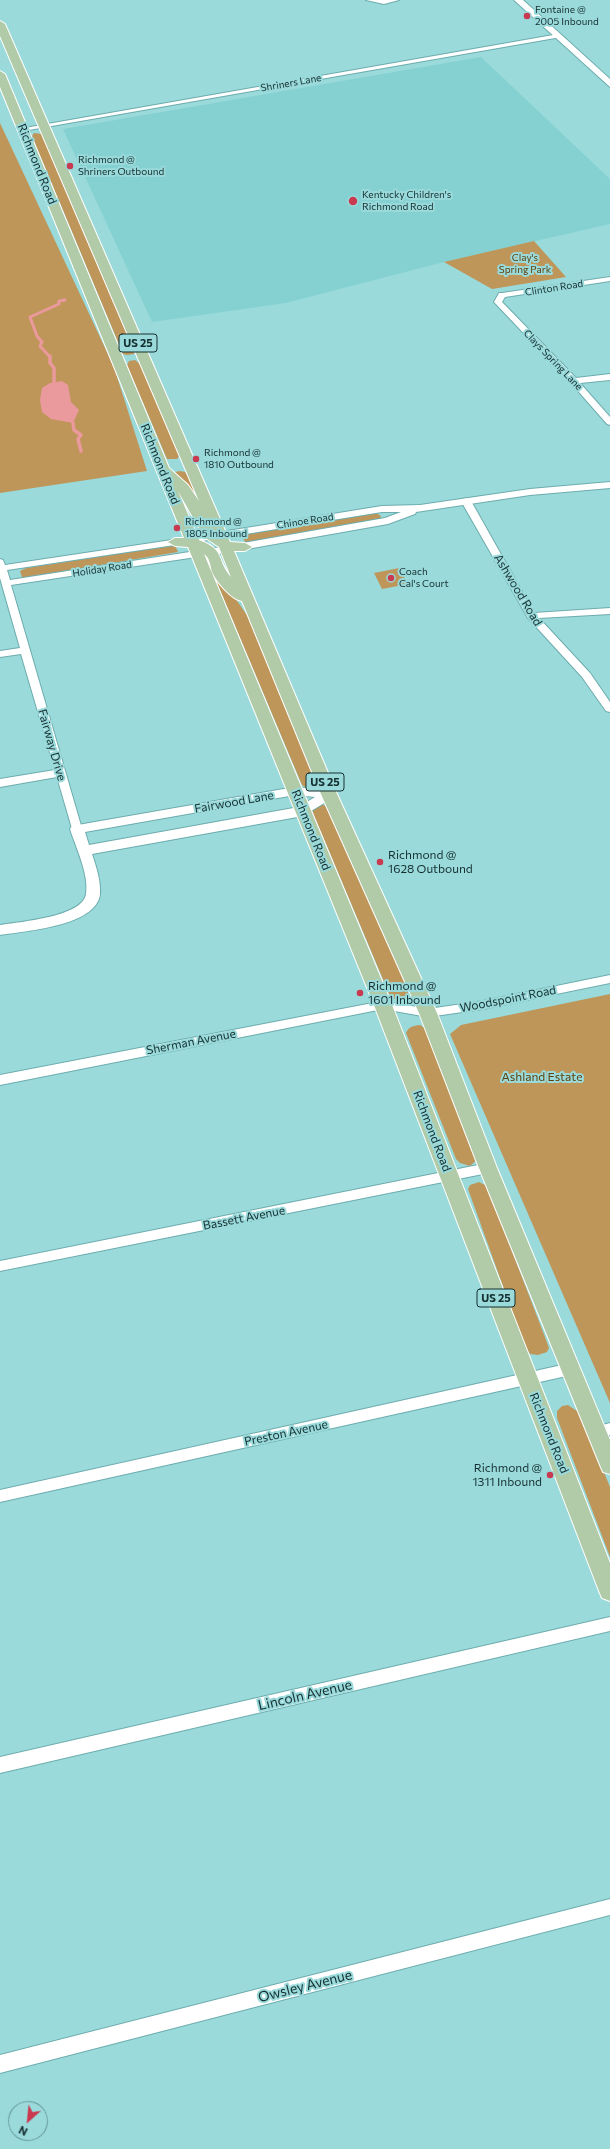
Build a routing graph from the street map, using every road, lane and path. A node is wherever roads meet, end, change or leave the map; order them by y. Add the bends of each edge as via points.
1 (369, 0) edge
2 (396, 0) edge
3 (518, 0) edge
4 (0, 24) edge
5 (2, 36) edge
6 (559, 36) junction
7 (0, 74) edge
8 (610, 84) edge
9 (44, 126) junction
10 (23, 129) junction
11 (610, 279) edge
12 (499, 298) joint
13 (610, 376) edge
14 (574, 381) junction
15 (610, 422) edge
16 (161, 466) junction
17 (610, 486) edge
18 (466, 501) junction
19 (420, 508) junction
20 (175, 542) joint
21 (220, 542) junction
22 (197, 547) junction
23 (245, 547) joint
24 (1, 565) edge
25 (7, 583) junction
26 (253, 611) junction
27 (610, 611) edge
28 (531, 616) junction
29 (24, 650) junction
30 (0, 654) edge
31 (610, 709) edge
32 (59, 773) junction
33 (0, 783) edge
34 (295, 791) junction
35 (330, 794) junction
36 (303, 811) junction
37 (77, 830) junction
38 (84, 851) junction
39 (0, 930) edge
40 (610, 979) edge
41 (382, 1005) junction
42 (428, 1013) junction
43 (0, 1080) edge
44 (488, 1168) junction
45 (450, 1177) junction
46 (0, 1266) edge
47 (571, 1369) junction
48 (528, 1380) junction
49 (603, 1431) edge
50 (610, 1464) edge
51 (0, 1496) edge
52 (610, 1591) edge
53 (610, 1624) edge
54 (0, 1765) edge
55 (610, 1907) edge
56 (0, 2064) edge

1 - 2 street
3 - 6 street
4 - 5 main road, Richmond Road / US 25
5 - 9 main road, Richmond Road / US 25
6 - 8 street
6 - 9 street, Shriners Lane
7 - 10 main road, Richmond Road / US 25
9 - 10 street, Shriners Lane
9 - 21 main road, Richmond Road / US 25
10 - 16 main road, Richmond Road / US 25
11 - 12 street, Clinton Road
12 - 14 street, Clays Spring Lane via 501,307
13 - 14 street
14 - 15 street, Clays Spring Lane
16 - 21 main road via 185,490
16 - 22 main road, Richmond Road / US 25
17 - 18 street, Chinoe Road via 530,492
18 - 19 street, Chinoe Road
18 - 28 street, Ashwood Road
19 - 21 street, Chinoe Road via 382,508
19 - 23 street, Chinoe Road via 388,521
20 - 22 main road
20 - 24 street, Holiday Road
21 - 22 street, Chinoe Road
21 - 22 street, Chinoe Road
21 - 23 main road
21 - 26 main road, Richmond Road / US 25
22 - 25 street, Holiday Road
22 - 26 main road via 214,556 220,573
22 - 34 main road, Richmond Road / US 25
24 - 25 street, Fairway Drive
25 - 29 street, Fairway Drive
26 - 35 main road, Richmond Road / US 25
27 - 28 street
28 - 31 street, Ashwood Road via 586,675
29 - 30 street
29 - 32 street, Fairway Drive
32 - 33 street
32 - 37 street, Fairway Drive
34 - 35 street, Fairwood Lane
34 - 36 main road, Richmond Road / US 25
34 - 37 street, Fairwood Lane
35 - 36 street, Fairwood Lane
35 - 42 main road, Richmond Road / US 25
36 - 38 street, Fairwood Lane
36 - 41 main road, Richmond Road / US 25
37 - 38 street, Fairway Drive
38 - 39 street, Fairway Drive via 92,887 92,900 84,910 69,917
40 - 42 street, Woodspoint Road via 483,1005
41 - 42 street, Woodspoint Road
41 - 43 street, Sherman Avenue
41 - 45 main road, Richmond Road / US 25
42 - 44 main road, Richmond Road / US 25
44 - 45 street, Bassett Avenue
44 - 47 main road, Richmond Road / US 25
45 - 46 street, Bassett Avenue
45 - 48 main road, Richmond Road / US 25
47 - 48 street, Preston Avenue
47 - 49 main road, Richmond Road / US 25
48 - 51 street, Preston Avenue
48 - 52 main road, Richmond Road / US 25
49 - 50 main road, Richmond Road / US 25
53 - 54 street, Lincoln Avenue
55 - 56 street, Owsley Avenue

